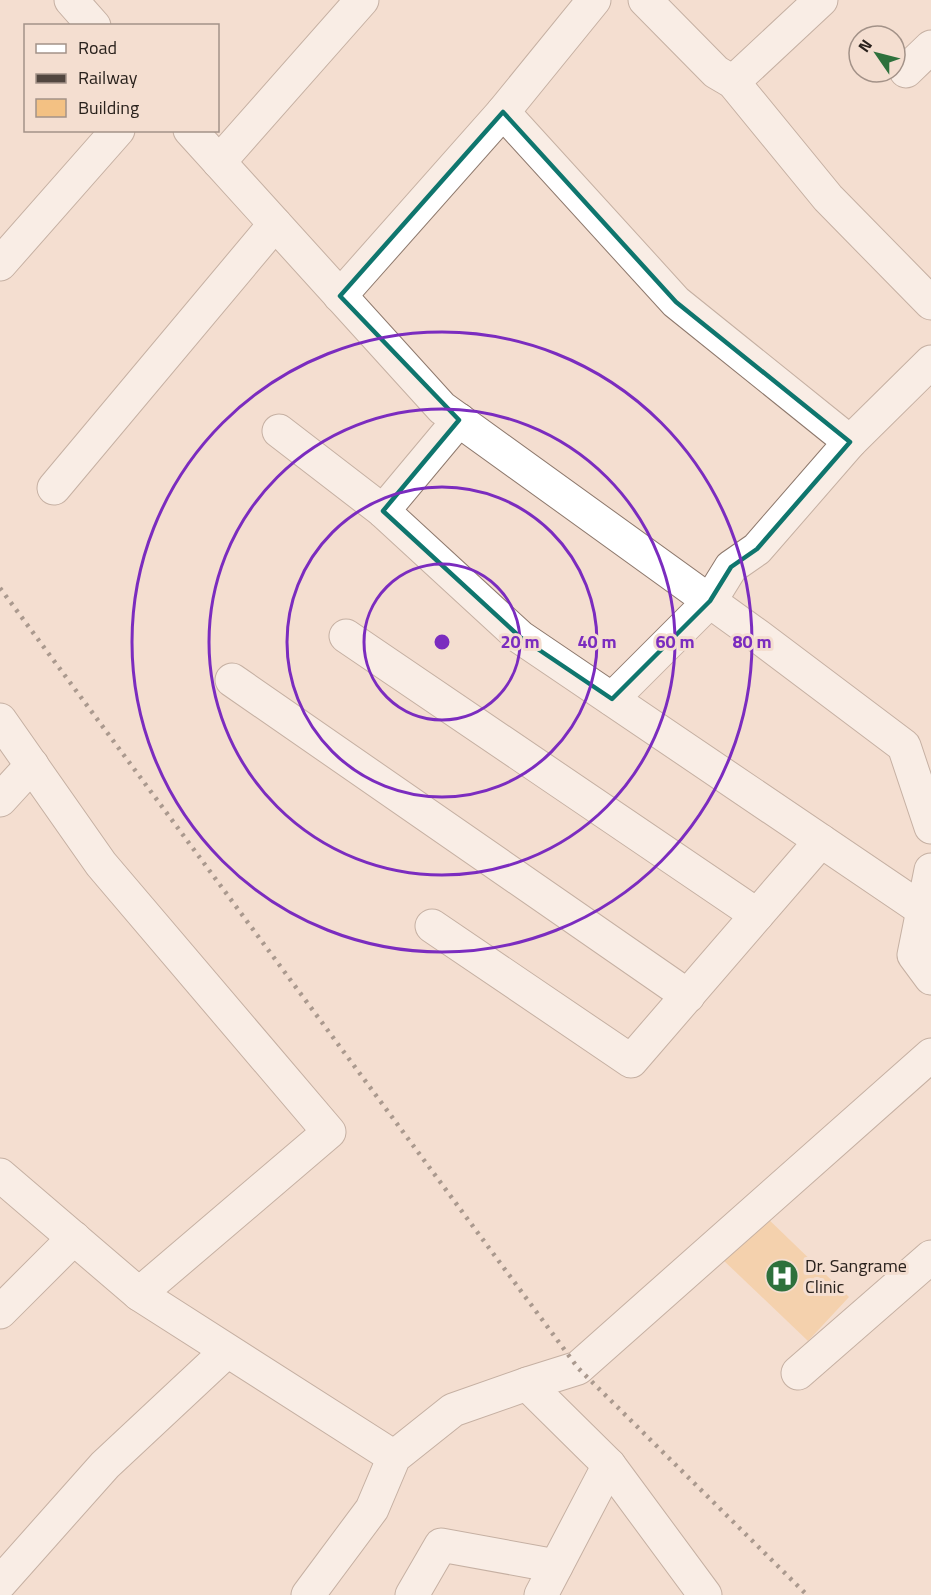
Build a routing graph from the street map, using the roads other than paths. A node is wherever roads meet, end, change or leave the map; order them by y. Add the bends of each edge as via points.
1 (363, 0) edge
2 (594, 0) edge
3 (645, 0) edge
4 (821, 0) edge
5 (931, 47) edge
6 (907, 70) edge
7 (733, 82) junction
8 (502, 112) junction
9 (116, 132) edge
10 (192, 132) edge
11 (219, 162) junction
12 (275, 224) junction
13 (0, 264) edge
14 (340, 296) junction
15 (931, 303) edge
16 (931, 362) edge
17 (459, 420) junction
18 (279, 431) dead end
19 (850, 442) junction
20 (54, 488) dead end
21 (383, 511) junction
22 (710, 601) junction
23 (346, 636) dead end
24 (232, 680) dead end
25 (612, 699) junction
26 (0, 720) edge
27 (32, 765) junction
28 (0, 800) edge
29 (929, 810) edge
30 (821, 841) junction
31 (931, 870) edge
32 (923, 910) junction
33 (756, 915) junction
34 (432, 926) dead end
35 (931, 978) edge
36 (688, 996) junction
37 (931, 1055) edge
38 (0, 1175) edge
39 (74, 1238) junction
40 (931, 1257) edge
41 (139, 1294) junction
42 (0, 1312) edge
43 (227, 1351) junction
44 (798, 1373) dead end
45 (527, 1384) junction
46 (394, 1457) junction
47 (609, 1465) junction
48 (556, 1566) junction
49 (0, 1583) edge
50 (308, 1595) edge
51 (412, 1595) edge
52 (541, 1595) edge
53 (705, 1595) edge

1 - 11 street
2 - 8 street
3 - 7 street via 716,72
4 - 7 street
5 - 6 street
7 - 15 street via 828,198
8 - 14 street
8 - 19 street via 676,302
9 - 13 street
10 - 11 street
11 - 12 street
12 - 14 street
12 - 20 street
14 - 17 street via 442,408
16 - 19 street
17 - 21 street
17 - 22 street
18 - 21 street
19 - 22 street via 757,549 731,567
21 - 25 street via 520,637
22 - 25 street
22 - 29 street via 904,746
23 - 33 street
24 - 36 street
25 - 30 street
26 - 27 street
27 - 28 street
27 - 41 street via 101,864 329,1132
30 - 32 street
30 - 33 street
31 - 32 street
32 - 35 street via 914,955
33 - 36 street
34 - 36 street via 631,1061
37 - 45 street via 578,1368
38 - 39 street
39 - 41 street
39 - 42 street
40 - 44 street
41 - 43 street
43 - 46 street
43 - 49 street via 105,1465
45 - 46 street via 453,1410
45 - 47 street
46 - 50 street via 372,1509
47 - 48 street
47 - 53 street
48 - 51 street via 441,1545
48 - 52 street

